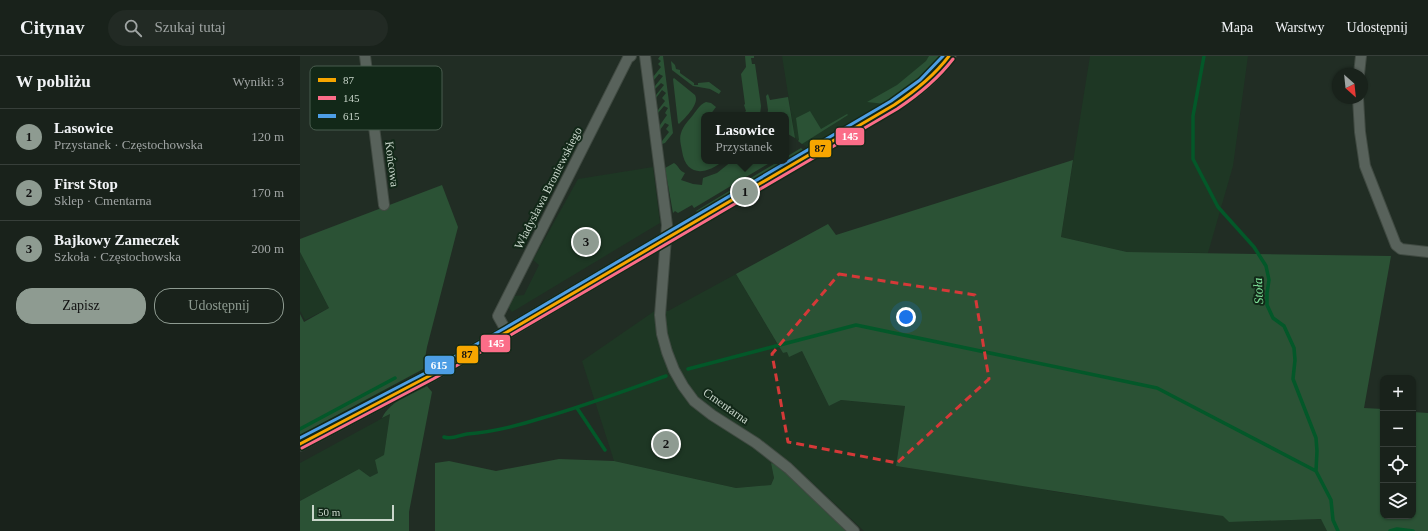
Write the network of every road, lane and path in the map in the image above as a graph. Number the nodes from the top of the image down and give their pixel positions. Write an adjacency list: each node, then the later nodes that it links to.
1 (365, 56): 6 (street, Końcowa)
2 (631, 56): 13 (street, Władysława Broniewskiego)
3 (645, 56): 11 (street)
4 (949, 56): 11 (street)
5 (1361, 56): 7 (street)
6 (366, 66)
7 (1360, 68)
8 (1358, 104): 12 (street)
9 (374, 130): 10 (street, Końcowa)
10 (384, 205)
11 (667, 237): 13 (street); 15 (street, Cmentarna)
12 (1428, 252)
13 (507, 332): 14 (street)
14 (300, 444)
15 (854, 531)

